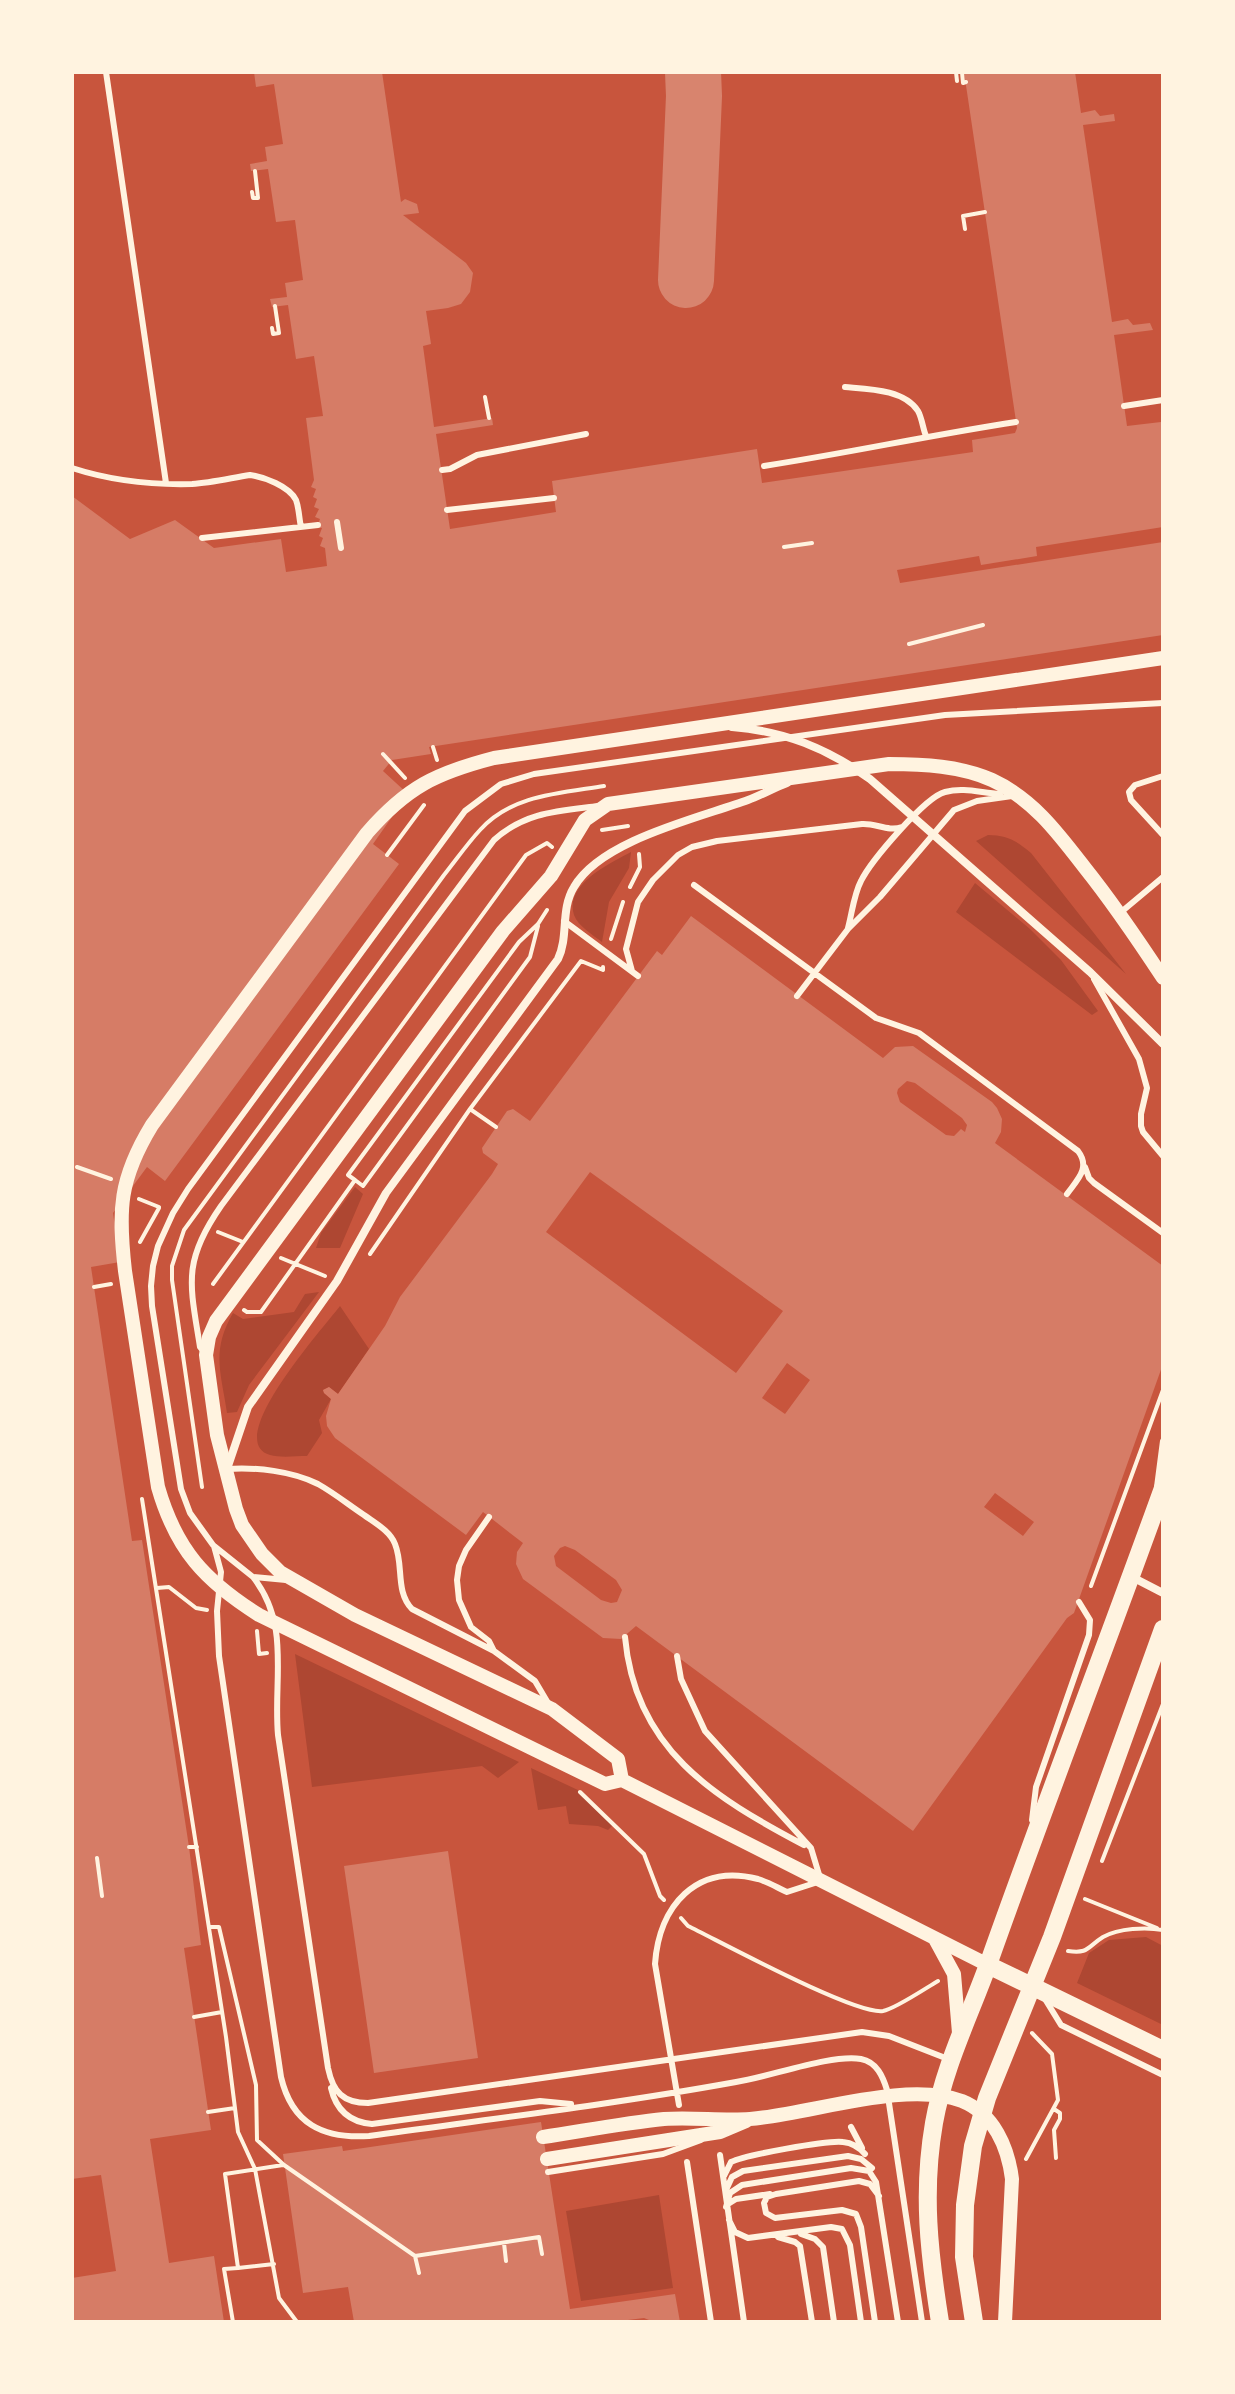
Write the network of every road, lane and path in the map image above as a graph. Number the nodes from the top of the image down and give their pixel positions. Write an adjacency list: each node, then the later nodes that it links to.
1 (106, 72): 22 (lane)
2 (959, 72): 3 (path); 4 (path)
3 (957, 81)
4 (966, 82)
5 (255, 171): 6 (path)
6 (252, 192)
7 (985, 212): 8 (path)
8 (965, 229)
9 (275, 306): 10 (path)
10 (272, 328)
11 (845, 387): 18 (lane)
12 (485, 397): 15 (path)
13 (1163, 400): 14 (lane)
14 (1124, 406)
15 (489, 418)
16 (1016, 422): 18 (lane)
17 (586, 434): 21 (lane)
18 (926, 436): 19 (lane)
19 (764, 466)
20 (72, 468): 22 (lane)
21 (442, 470)
22 (166, 483): 27 (lane)
23 (554, 498): 24 (lane)
24 (447, 510)
25 (337, 522): 31 (lane)
26 (318, 525): 27 (lane)
27 (301, 527): 28 (lane)
28 (202, 538)
29 (812, 543): 30 (path)
30 (784, 547)
31 (341, 548)
32 (983, 625): 33 (path)
33 (909, 644)
34 (1163, 658): 36 (street)
35 (1163, 703): 70 (lane)
36 (711, 726): 40 (street); 56 (street)
37 (383, 754): 40 (path)
38 (1163, 776): 46 (lane)
39 (800, 777): 41 (street); 42 (street); 52 (street)
40 (415, 789): 67 (street)
41 (1020, 796): 44 (lane); 51 (street); 54 (lane)
42 (608, 804): 47 (street); 71 (lane)
43 (634, 825): 45 (path)
44 (902, 827): 52 (lane); 54 (lane)
45 (592, 831)
46 (1163, 835)
47 (563, 855): 73 (path); 74 (street)
48 (1163, 877): 51 (lane)
49 (694, 885): 57 (lane)
50 (550, 904): 53 (path)
51 (1120, 913): 58 (street)
52 (564, 921): 78 (street)
53 (538, 924): 66 (path); 66 (path)
54 (848, 929): 57 (lane)
55 (603, 970): 61 (path)
56 (1090, 972): 60 (street); 63 (lane)
57 (814, 974): 59 (lane); 64 (lane)
58 (1163, 978)
59 (797, 996)
60 (1163, 1044)
61 (470, 1109): 62 (path); 76 (path)
62 (496, 1127)
63 (1163, 1156)
64 (1085, 1163): 68 (lane); 72 (lane)
65 (77, 1167): 67 (path)
66 (355, 1180): 77 (path)
67 (125, 1184): 105 (street)
68 (1067, 1194)
69 (137, 1199): 75 (path)
70 (173, 1213): 71 (path); 89 (lane)
71 (206, 1227): 73 (path); 82 (lane)
72 (1163, 1233)
73 (243, 1242): 74 (path); 80 (path)
74 (266, 1252): 77 (path); 82 (street)
75 (137, 1254)
76 (365, 1262)
77 (295, 1263): 78 (path)
78 (337, 1281): 85 (street)
79 (121, 1283): 81 (path)
80 (213, 1284)
81 (94, 1287)
82 (206, 1355): 85 (street)
83 (1163, 1390): 93 (path)
84 (1163, 1441): 87 (lane)
85 (227, 1469): 92 (street); 101 (lane)
86 (1163, 1488): 87 (main road)
87 (1154, 1514): 91 (main road)
88 (489, 1517): 101 (lane)
89 (213, 1545): 90 (lane); 131 (lane)
90 (253, 1577): 92 (lane); 127 (lane)
91 (1131, 1577): 95 (street); 109 (main road)
92 (294, 1581): 104 (street)
93 (1091, 1586)
94 (157, 1588): 97 (path)
95 (1163, 1593)
96 (1079, 1602): 109 (lane)
97 (161, 1613): 98 (path); 107 (path)
98 (153, 1614)
99 (1163, 1629): 120 (main road)
100 (625, 1637): 108 (lane)
101 (494, 1651): 104 (lane)
102 (677, 1656): 108 (lane)
103 (1163, 1704): 111 (path)
104 (552, 1709): 105 (street)
105 (622, 1780): 112 (street)
106 (189, 1847): 107 (path)
107 (197, 1847): 121 (path)
108 (811, 1848): 112 (lane)
109 (1028, 1855): 119 (main road)
110 (97, 1858): 114 (path)
111 (1101, 1862)
112 (821, 1881): 115 (street); 125 (lane)
113 (1090, 1887): 117 (path)
114 (102, 1896)
115 (935, 1938): 119 (street); 123 (street)
116 (1072, 1938): 117 (path)
117 (1068, 1951): 118 (path)
118 (1063, 1964)
119 (988, 1965): 120 (main road); 123 (main road)
120 (1035, 1988): 124 (main road); 128 (lane); 172 (main road)
121 (222, 2012): 122 (path); 132 (path)
122 (194, 2017)
123 (959, 2038): 126 (main road)
124 (1163, 2050)
125 (671, 2060): 126 (lane); 127 (lane); 129 (lane)
126 (951, 2060): 171 (main road)
127 (328, 2068): 131 (lane)
128 (1163, 2075)
129 (677, 2092): 130 (lane); 131 (lane); 170 (lane)
130 (679, 2105)
131 (583, 2106)
132 (235, 2108): 134 (path); 145 (path)
133 (1054, 2109): 140 (path)
134 (208, 2112)
135 (751, 2119): 137 (street); 143 (street); 173 (street)
136 (851, 2127): 138 (lane)
137 (543, 2137)
138 (865, 2154): 144 (lane); 147 (lane)
139 (720, 2155): 147 (lane)
140 (1056, 2158)
141 (687, 2162): 163 (lane)
142 (284, 2165): 145 (path)
143 (548, 2166)
144 (872, 2168): 146 (lane); 149 (lane)
145 (255, 2169): 158 (path); 159 (path)
146 (875, 2177): 150 (lane); 151 (lane)
147 (723, 2182): 149 (lane)
148 (781, 2193): 150 (lane); 151 (lane); 168 (lane)
149 (725, 2196): 151 (lane)
150 (879, 2196): 169 (lane)
151 (726, 2207): 152 (lane)
152 (729, 2220): 154 (lane); 164 (lane)
153 (794, 2233): 154 (lane); 166 (lane); 167 (lane)
154 (771, 2236): 165 (lane)
155 (503, 2243): 157 (path)
156 (415, 2256): 160 (path)
157 (506, 2261)
158 (274, 2264): 159 (path); 162 (path)
159 (238, 2268): 161 (path)
160 (419, 2273)
161 (233, 2322)
162 (297, 2322)
163 (711, 2322)
164 (744, 2322)
165 (812, 2322)
166 (834, 2322)
167 (861, 2322)
168 (875, 2322)
169 (898, 2322)
170 (922, 2322)
171 (940, 2322)
172 (974, 2322)
173 (1005, 2322)

